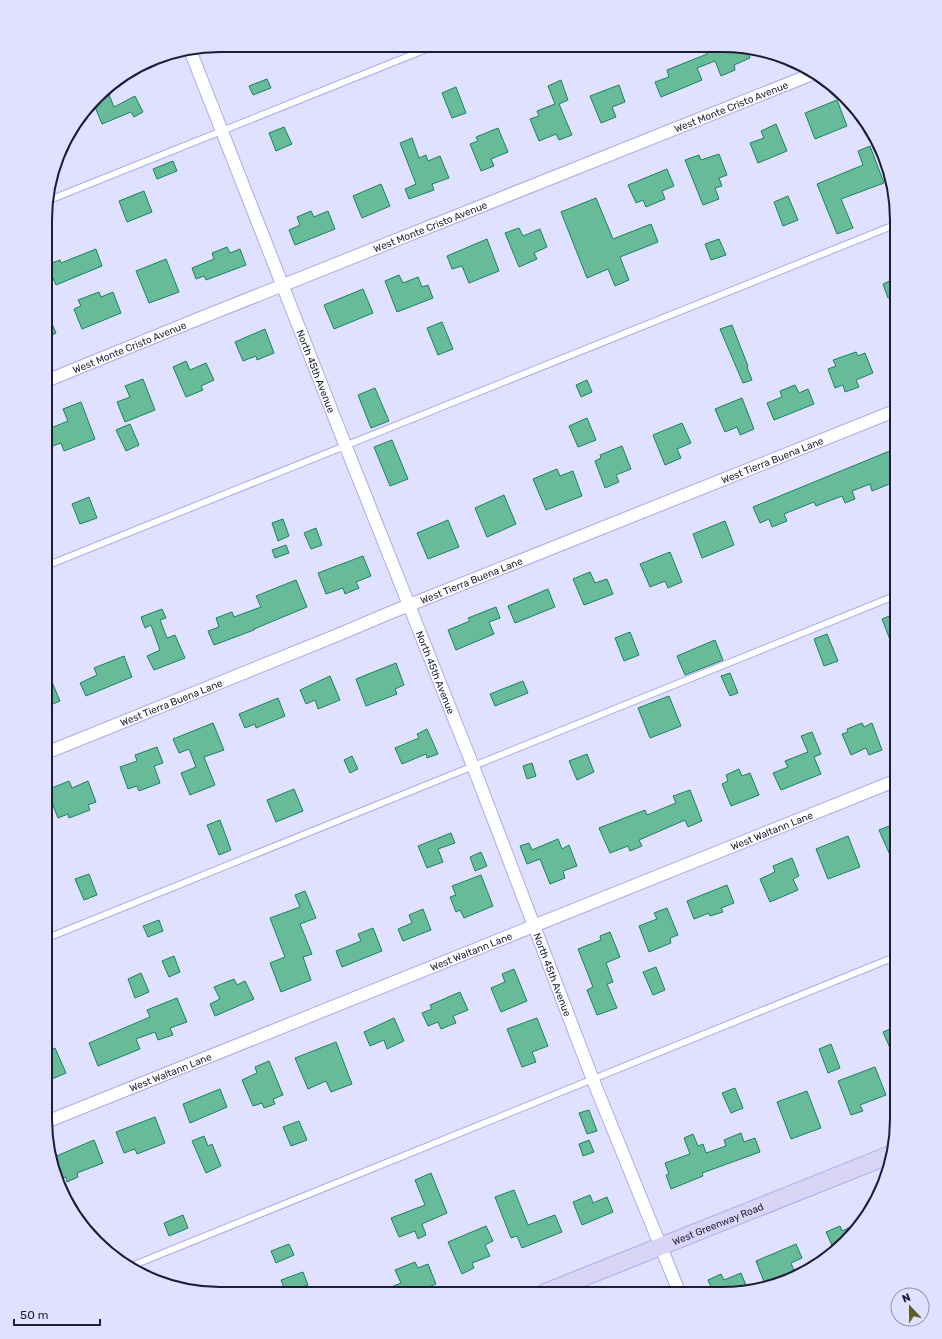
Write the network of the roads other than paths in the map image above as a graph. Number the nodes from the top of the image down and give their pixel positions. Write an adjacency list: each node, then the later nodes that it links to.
1 (419, 52): 4 (lane)
2 (192, 54): 4 (street, North 45th Avenue)
3 (809, 76): 7 (street, West Monte Cristo Avenue)
4 (222, 130): 5 (lane); 7 (street, North 45th Avenue)
5 (53, 198)
6 (890, 227): 10 (lane)
7 (283, 286): 8 (street, West Monte Cristo Avenue); 10 (street, North 45th Avenue)
8 (52, 379)
9 (890, 413): 13 (street, West Tierra Buena Lane)
10 (346, 447): 11 (lane); 13 (street, North 45th Avenue)
11 (52, 564)
12 (890, 598): 15 (lane)
13 (409, 605): 14 (street, West Tierra Buena Lane); 15 (street, North 45th Avenue)
14 (52, 751)
15 (473, 766): 17 (street, North 45th Avenue); 18 (lane)
16 (890, 783): 17 (street, West Waltann Lane)
17 (533, 926): 20 (street, North 45th Avenue); 21 (street, West Waltann Lane)
18 (52, 936)
19 (890, 959): 20 (lane)
20 (593, 1080): 23 (street, North 45th Avenue); 24 (lane)
21 (52, 1120)
22 (886, 1156): 23 (main road, West Greenway Road)
23 (662, 1246): 25 (main road, West Greenway Road); 26 (street, North 45th Avenue)
24 (135, 1265)
25 (561, 1287)
26 (677, 1287)

